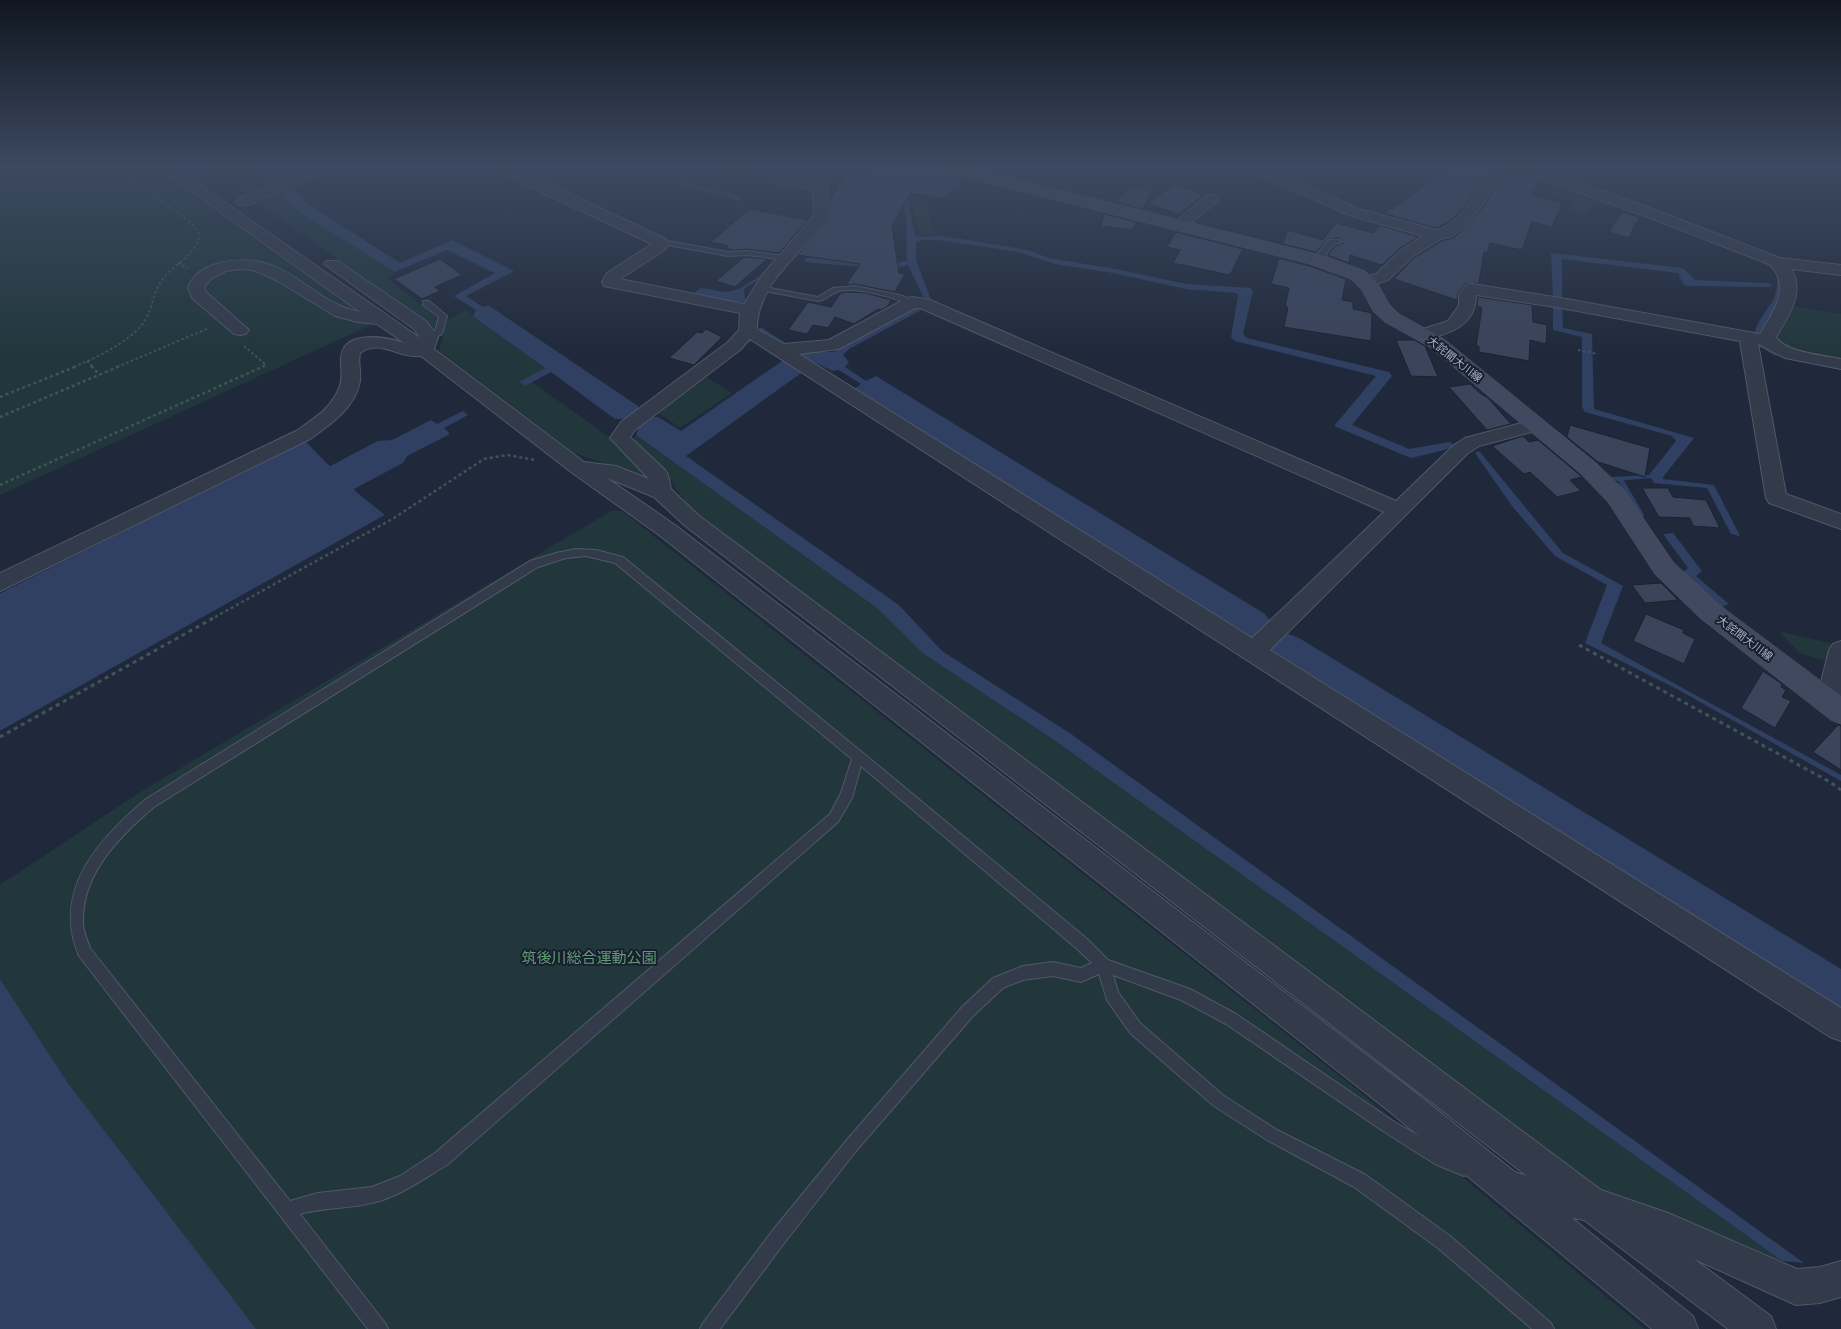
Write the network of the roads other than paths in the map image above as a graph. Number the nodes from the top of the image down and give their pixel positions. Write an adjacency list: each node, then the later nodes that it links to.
1 (252, 229): 21 (street)
2 (282, 229): 26 (street)
3 (632, 229): 11 (street)
4 (811, 229): 12 (street)
5 (1196, 229): 13 (main road)
6 (1415, 229): 9 (street)
7 (1452, 229): 9 (street)
8 (1692, 229): 14 (street)
9 (1436, 235): 16 (street)
10 (1338, 242): 13 (lane)
11 (661, 244): 12 (lane); 20 (street)
12 (786, 258): 17 (street)
13 (1317, 260): 16 (main road)
14 (1777, 262): 15 (street); 25 (street)
15 (1841, 270)
16 (1366, 282): 23 (main road, 大詫間大川線)
17 (762, 288): 18 (lane); 20 (street)
18 (913, 302): 27 (street); 33 (street)
19 (426, 303): 26 (lane)
20 (749, 310): 22 (street)
21 (384, 321): 24 (street); 26 (street)
22 (748, 332): 27 (street); 30 (street)
23 (1423, 335): 25 (street); 29 (main road, 大詫間大川線)
24 (242, 337)
25 (1758, 340): 28 (street); 34 (street)
26 (427, 344): 31 (street); 35 (street)
27 (785, 353): 36 (street)
28 (1841, 364)
29 (1536, 425): 33 (street); 38 (main road, 大詫間大川線)
30 (628, 426): 32 (street)
31 (578, 467): 32 (street); 42 (street)
32 (661, 492): 43 (street)
33 (1398, 510): 36 (street)
34 (1841, 522)
35 (0, 583)
36 (1254, 650): 41 (street)
37 (1841, 650): 38 (street)
38 (1835, 707)
39 (860, 757): 40 (lane); 44 (lane); 44 (lane)
40 (1103, 965): 42 (lane); 47 (lane); 48 (lane)
41 (1841, 1026)
42 (1504, 1186): 43 (street); 49 (street)
43 (1591, 1204): 45 (street); 50 (street)
44 (288, 1210): 46 (lane)
45 (1841, 1279)
46 (379, 1329)
47 (709, 1329)
48 (1545, 1329)
49 (1680, 1329)
50 (1758, 1329)

